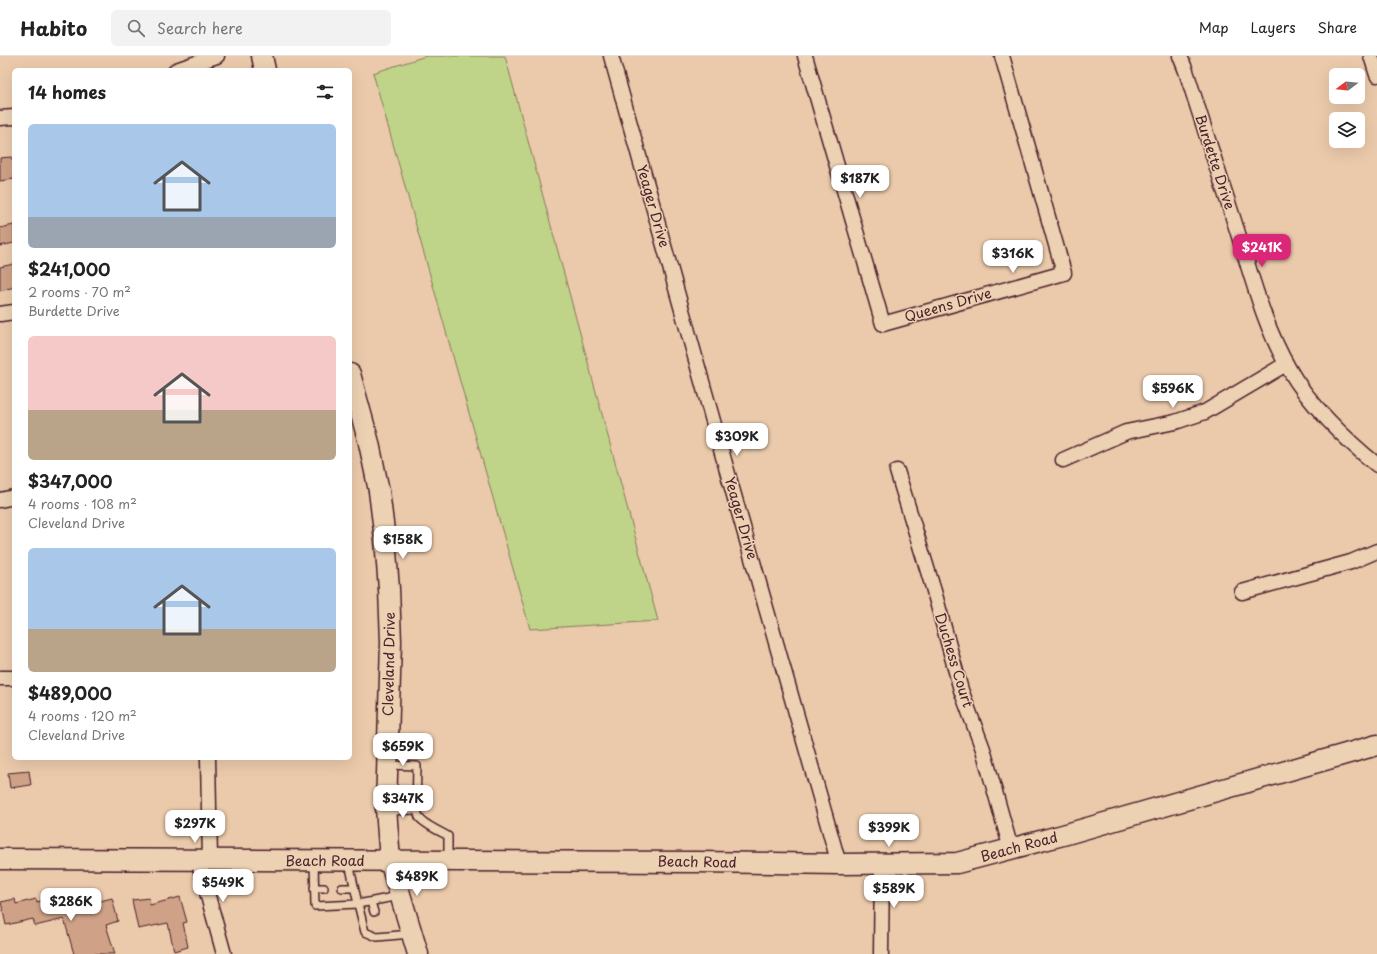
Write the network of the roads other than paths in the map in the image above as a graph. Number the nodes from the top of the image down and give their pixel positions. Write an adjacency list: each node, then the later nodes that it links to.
1 (217, 56): 8 (street)
2 (262, 56): 9 (street)
3 (611, 56): 38 (street, Yeager Drive)
4 (805, 56): 5 (street, Queens Drive)
5 (1002, 56)
6 (1180, 56): 15 (street, Burdette Drive)
7 (1371, 56): 10 (street)
8 (182, 68)
9 (265, 68)
10 (1377, 75)
11 (12, 117): 12 (street)
12 (0, 118)
13 (12, 312): 14 (street)
14 (0, 314)
15 (1286, 364): 17 (street); 18 (street, Burdette Drive)
16 (352, 381): 28 (street, Cleveland Drive)
17 (1064, 460)
18 (1377, 465)
19 (897, 471): 31 (street, Duchess Court)
20 (12, 498): 21 (street)
21 (0, 500)
22 (1377, 551): 23 (street)
23 (1242, 592)
24 (0, 678): 25 (street)
25 (12, 678)
26 (1377, 745): 31 (street, Beach Road)
27 (208, 760): 33 (street)
28 (387, 765): 29 (lane); 30 (street, Cleveland Drive)
29 (417, 810): 30 (lane); 37 (lane)
30 (386, 811): 36 (street, Cleveland Drive)
31 (1011, 849): 39 (street, Beach Road)
32 (0, 858): 33 (street, Beach Road)
33 (204, 860): 34 (street, Beach Road); 51 (street)
34 (314, 861): 35 (street, Beach Road); 40 (lane)
35 (349, 861): 36 (street, Beach Road); 43 (lane)
36 (390, 861): 37 (street, Beach Road); 44 (street, Cleveland Drive)
37 (448, 861): 38 (street, Beach Road)
38 (839, 864): 39 (street, Beach Road)
39 (882, 864): 53 (street)
40 (314, 888): 41 (lane); 46 (lane)
41 (324, 888)
42 (342, 888): 43 (lane)
43 (354, 888): 46 (lane)
44 (400, 896): 45 (lane); 49 (street, Cleveland Drive)
45 (371, 902): 46 (lane); 47 (lane)
46 (358, 904): 50 (lane)
47 (374, 912)
48 (380, 929): 50 (lane)
49 (411, 934): 50 (lane); 52 (street, Cleveland Drive)
50 (382, 937)
51 (224, 954)
52 (418, 954)
53 (880, 954)

